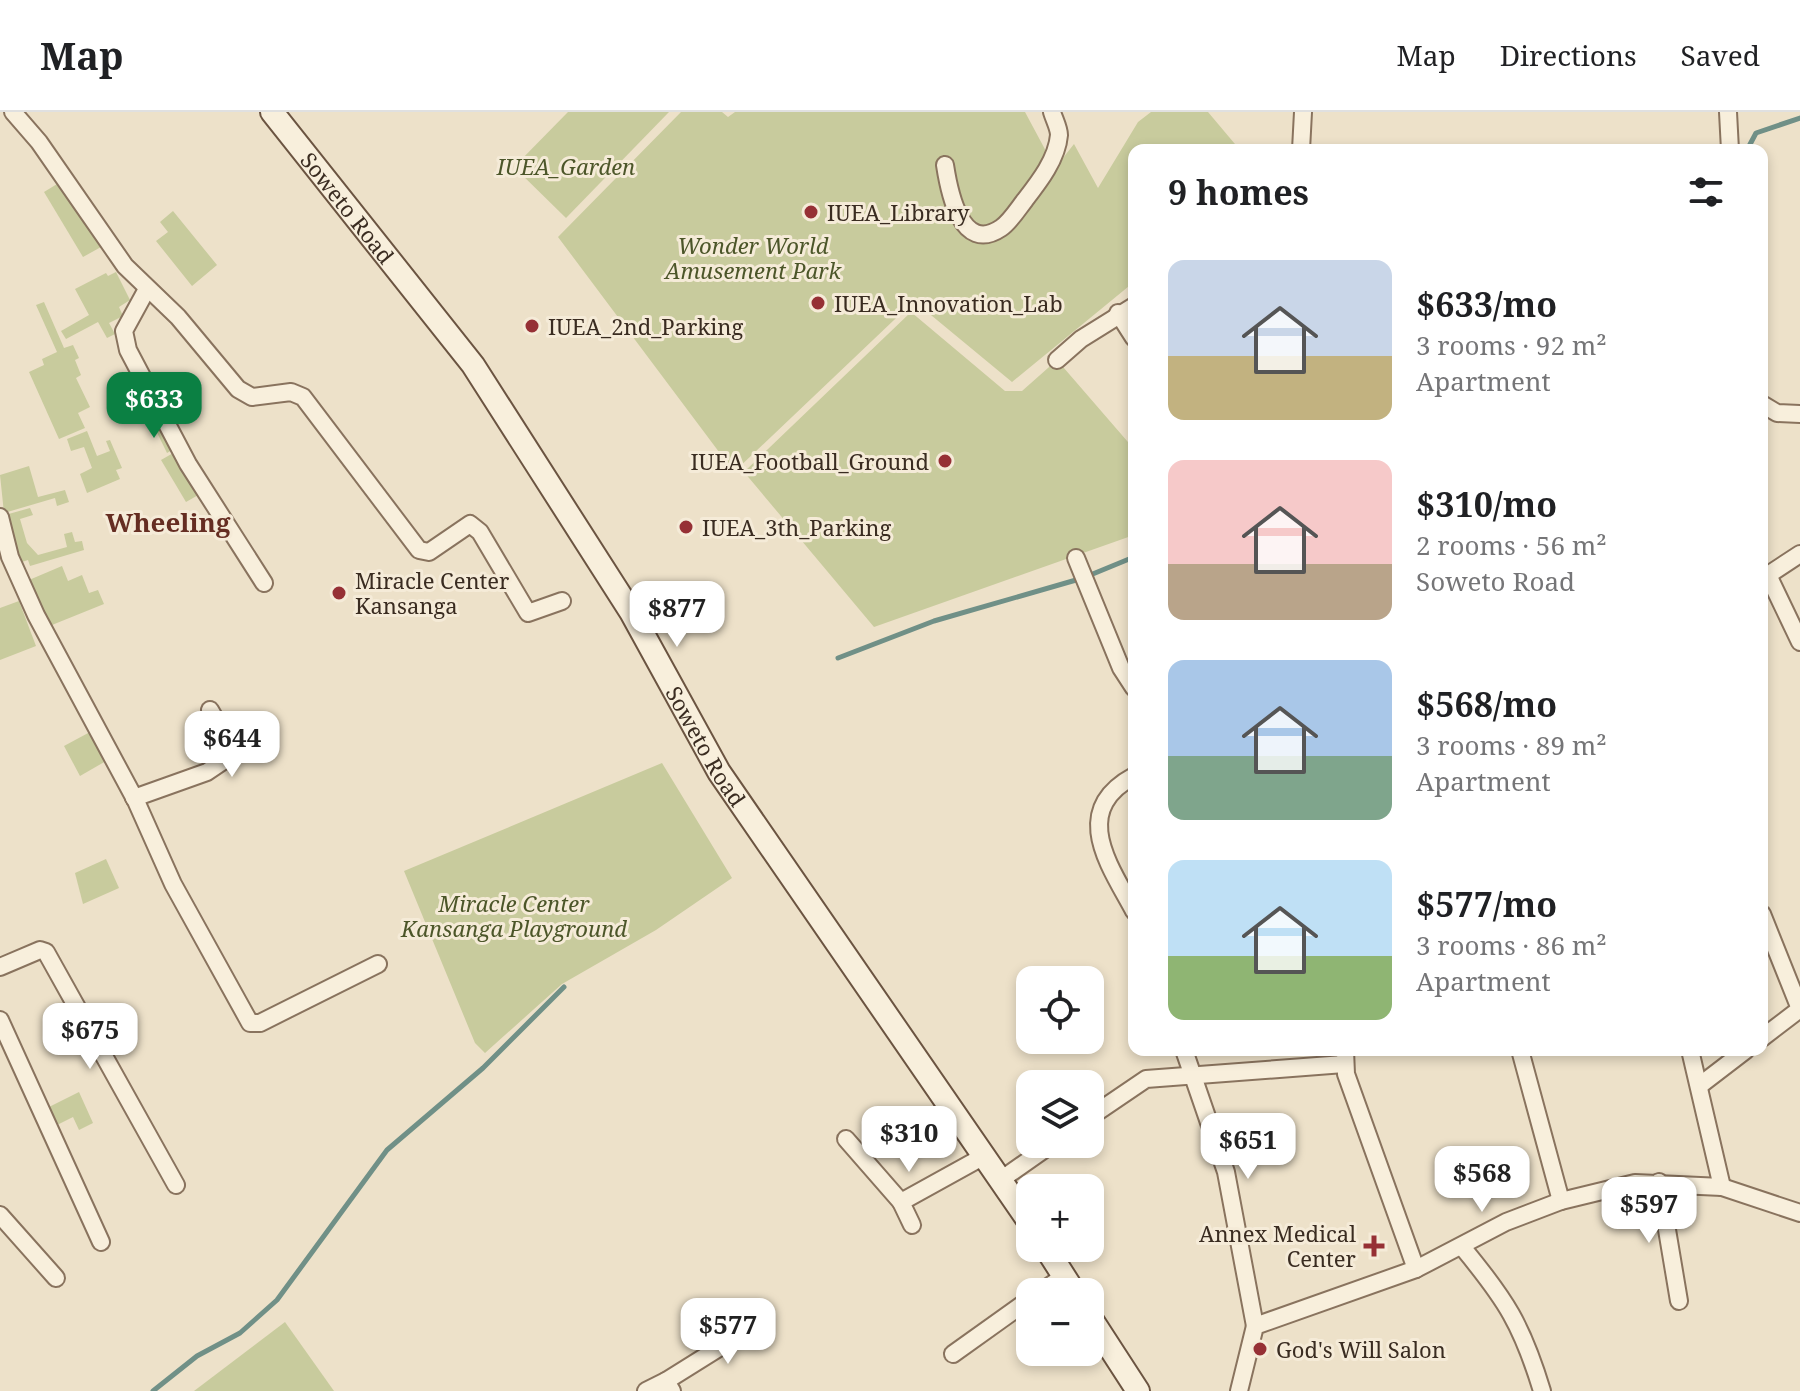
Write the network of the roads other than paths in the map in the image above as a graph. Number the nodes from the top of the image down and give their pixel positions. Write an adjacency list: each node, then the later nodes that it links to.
1 (13, 112): 9 (street)
2 (272, 112): 42 (street, Soweto Road)
3 (1052, 112): 8 (street)
4 (1303, 112): 6 (street)
5 (1728, 112): 7 (street)
6 (1301, 144)
7 (1730, 144)
8 (945, 165)
9 (147, 289): 19 (street); 20 (street)
10 (1128, 309): 11 (street)
11 (1118, 313): 12 (street); 13 (street)
12 (1128, 329)
13 (1057, 360)
14 (1768, 409): 15 (street)
15 (1800, 414)
16 (0, 517): 25 (street)
17 (1800, 554): 21 (street)
18 (1076, 558): 22 (street)
19 (264, 583)
20 (562, 601)
21 (1800, 642)
22 (1128, 679)
23 (210, 710): 25 (street)
24 (1128, 781): 26 (street)
25 (134, 798): 28 (street)
26 (1128, 900)
27 (1768, 929): 30 (street)
28 (378, 964)
29 (0, 967): 46 (street)
30 (1800, 1009): 32 (street)
31 (0, 1020): 54 (street)
32 (1768, 1033)
33 (1186, 1056): 38 (street)
34 (1522, 1056): 49 (street)
35 (1692, 1056): 39 (street)
36 (1738, 1056): 39 (street)
37 (1344, 1057): 38 (street); 56 (street)
38 (1194, 1077): 40 (street); 61 (street)
39 (1699, 1086): 47 (street)
40 (1104, 1108)
41 (846, 1139): 50 (street)
42 (986, 1155): 44 (street, Soweto Road); 50 (street)
43 (1032, 1158): 44 (street)
44 (1002, 1179): 48 (street, Soweto Road)
45 (1659, 1182): 47 (street); 49 (street); 58 (street)
46 (176, 1185)
47 (1722, 1187): 51 (street)
48 (1016, 1201)
49 (1561, 1201): 55 (street)
50 (901, 1202): 53 (street)
51 (1800, 1213)
52 (0, 1215): 57 (street)
53 (912, 1225)
54 (101, 1242)
55 (1463, 1248): 56 (street); 68 (street)
56 (1416, 1269): 61 (street)
57 (56, 1278)
58 (1679, 1301)
59 (1016, 1309): 63 (street)
60 (754, 1326): 64 (street)
61 (1255, 1326): 67 (street)
62 (1104, 1339): 66 (street)
63 (953, 1354)
64 (669, 1386): 65 (street)
65 (646, 1391)
66 (1138, 1391)
67 (1239, 1391)
68 (1542, 1391)

